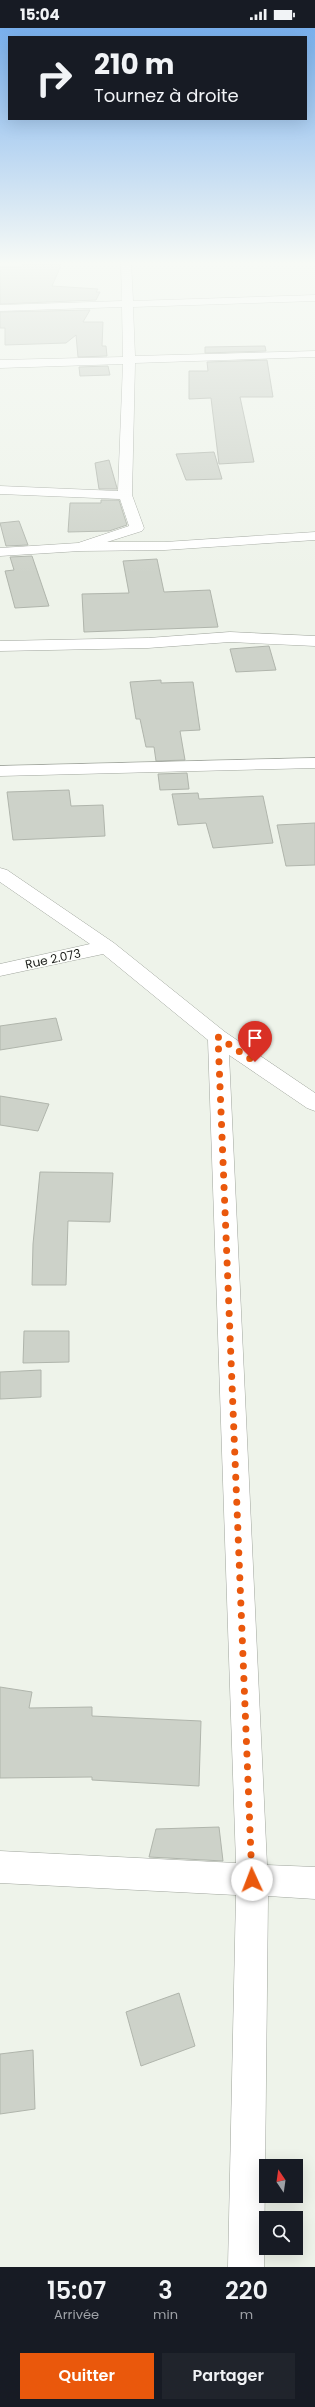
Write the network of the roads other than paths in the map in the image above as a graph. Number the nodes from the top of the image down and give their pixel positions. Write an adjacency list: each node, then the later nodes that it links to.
1 (129, 365): 3 (street)
2 (0, 490): 3 (street)
3 (125, 495): 5 (street)
4 (315, 536): 5 (street)
5 (80, 547): 6 (street)
6 (0, 552)
7 (315, 641): 8 (street)
8 (0, 646)
9 (315, 762): 10 (street)
10 (0, 771)
11 (0, 874): 12 (street)
12 (106, 947): 13 (street, Rue 2.073); 14 (street)
13 (0, 970)
14 (218, 1037): 15 (street); 17 (street)
15 (311, 1097)
16 (0, 1867): 17 (street)
17 (252, 1880): 18 (street); 19 (street)
18 (315, 1883)
19 (246, 2267)

